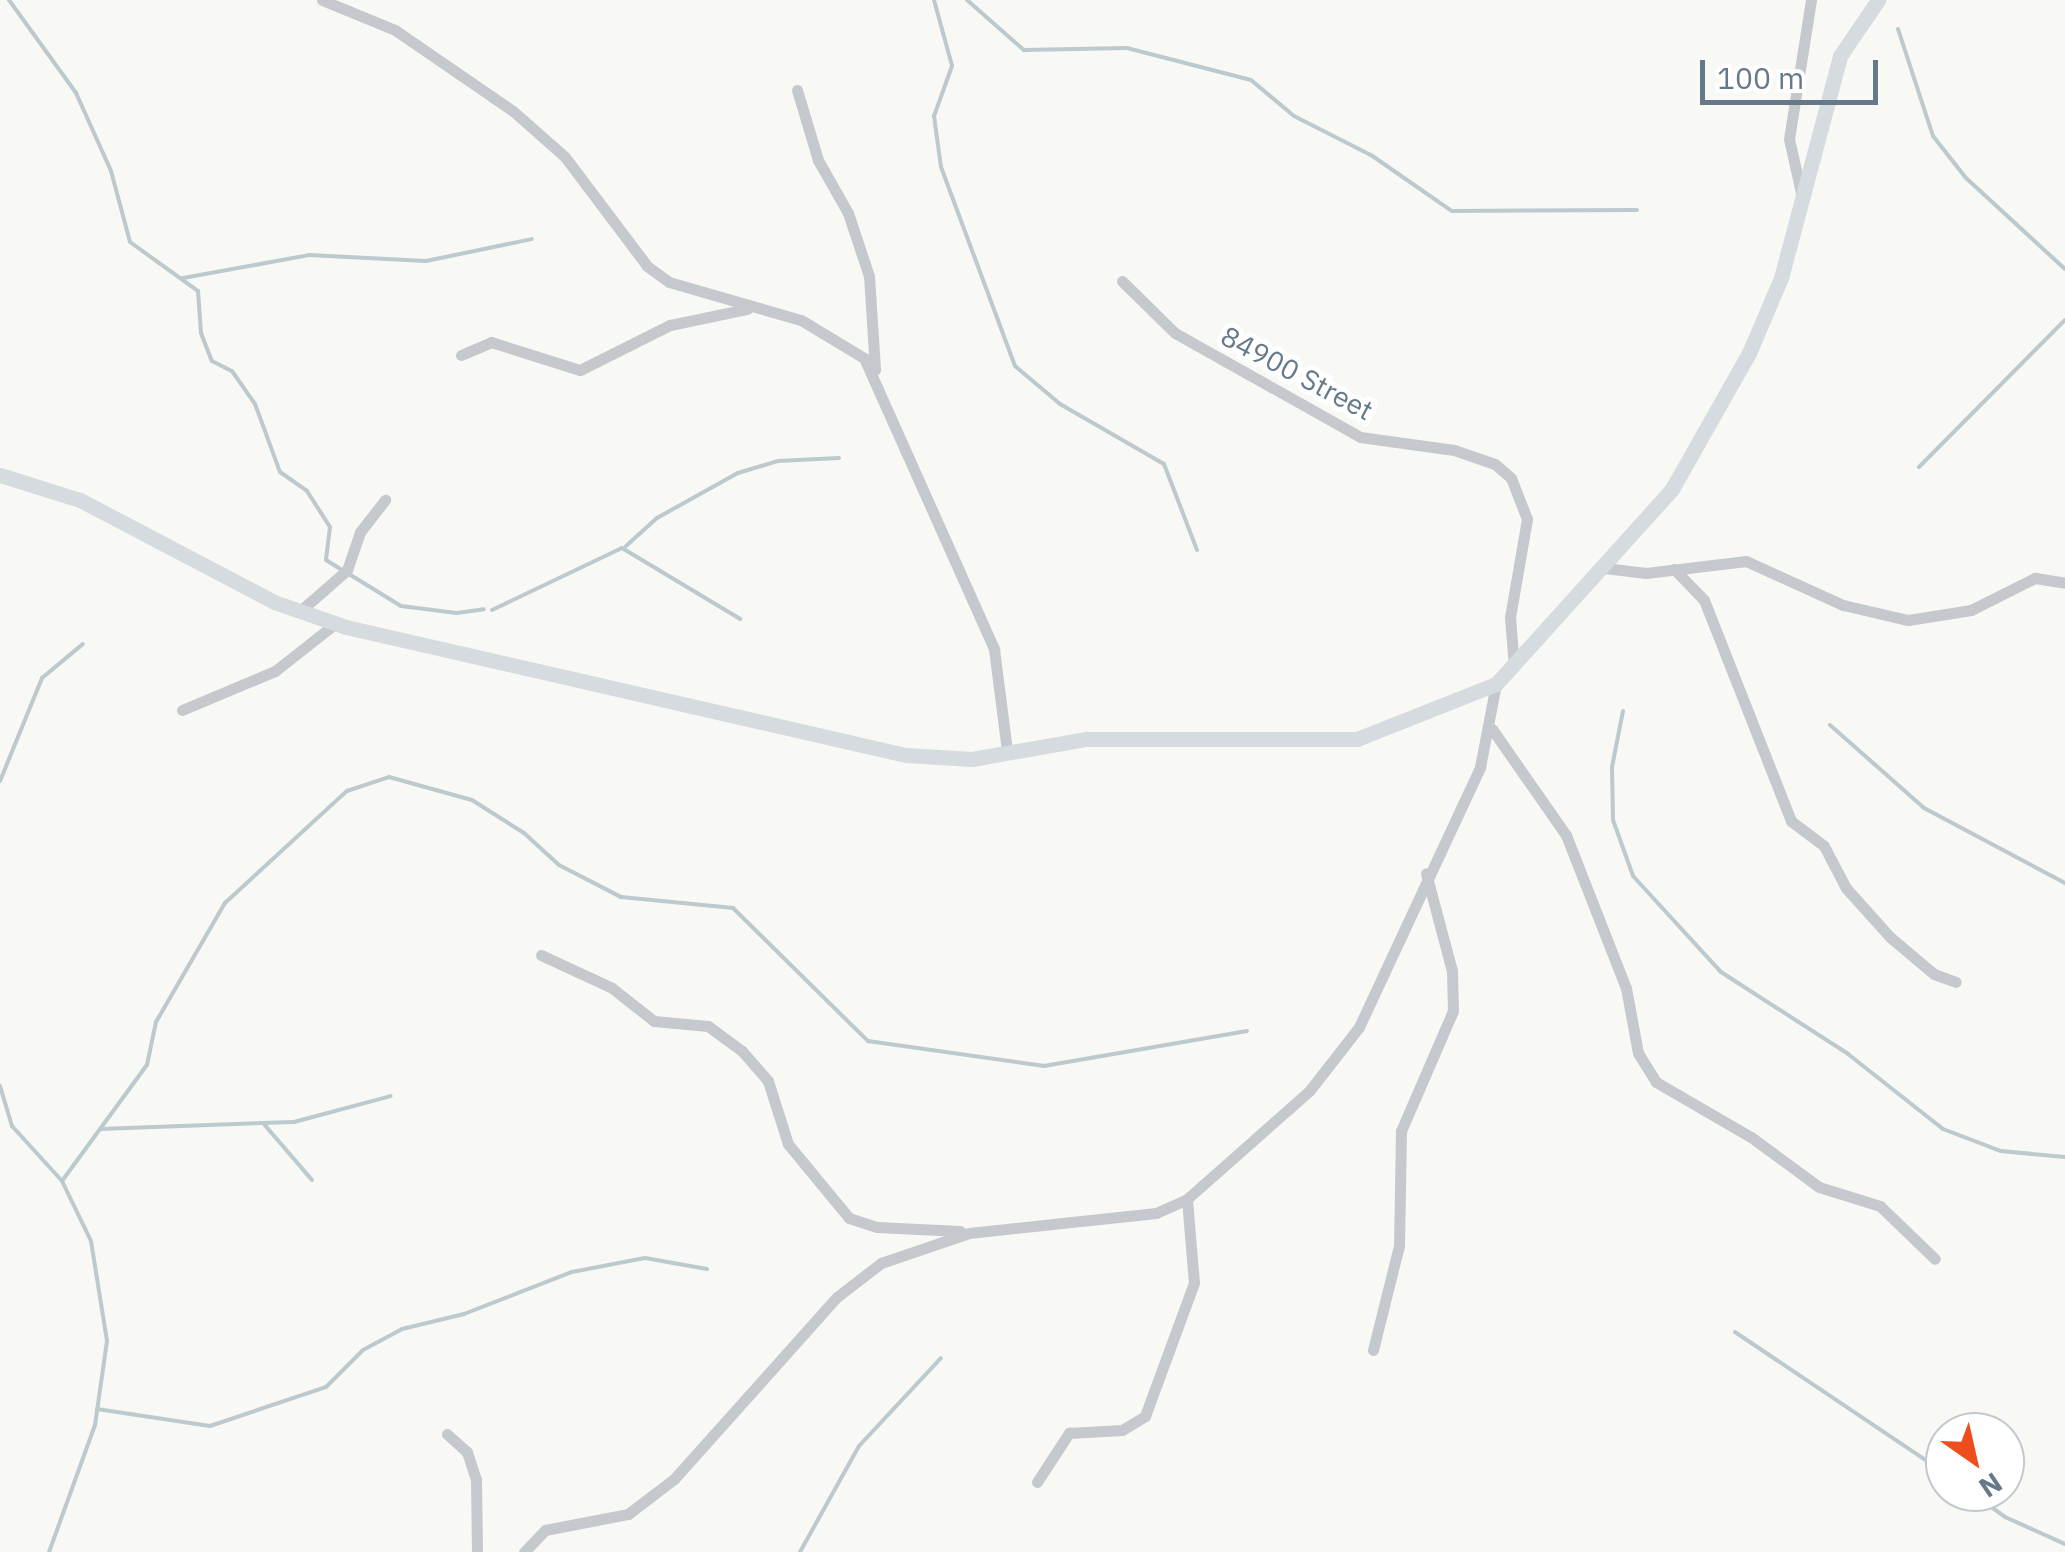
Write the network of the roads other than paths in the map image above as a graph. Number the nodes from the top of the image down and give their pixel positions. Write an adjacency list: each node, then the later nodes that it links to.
1 (322, 0): 7 (street)
2 (1811, 0): 5 (street)
3 (1878, 0): 5 (street)
4 (797, 90): 9 (street)
5 (1803, 199): 12 (street)
6 (1122, 281): 17 (street, 84900 Street)
7 (756, 308): 8 (street); 9 (street)
8 (461, 355)
9 (875, 370): 21 (street)
10 (0, 474): 15 (street)
11 (384, 500): 15 (street)
12 (1605, 568): 13 (street); 17 (street)
13 (1674, 569): 14 (street); 24 (street)
14 (2065, 584)
15 (299, 612): 16 (street)
16 (336, 623): 19 (street); 21 (street)
17 (1514, 666): 18 (street)
18 (1496, 684): 20 (street); 21 (street)
19 (182, 710)
20 (1492, 729): 22 (street); 27 (street)
21 (1007, 751)
22 (1426, 873): 25 (street); 28 (street)
23 (541, 956): 26 (street)
24 (1956, 982)
25 (1187, 1199): 26 (street); 30 (street)
26 (969, 1233): 32 (street)
27 (1935, 1259)
28 (1373, 1350)
29 (448, 1434): 31 (street)
30 (1037, 1482)
31 (477, 1552)
32 (524, 1552)

